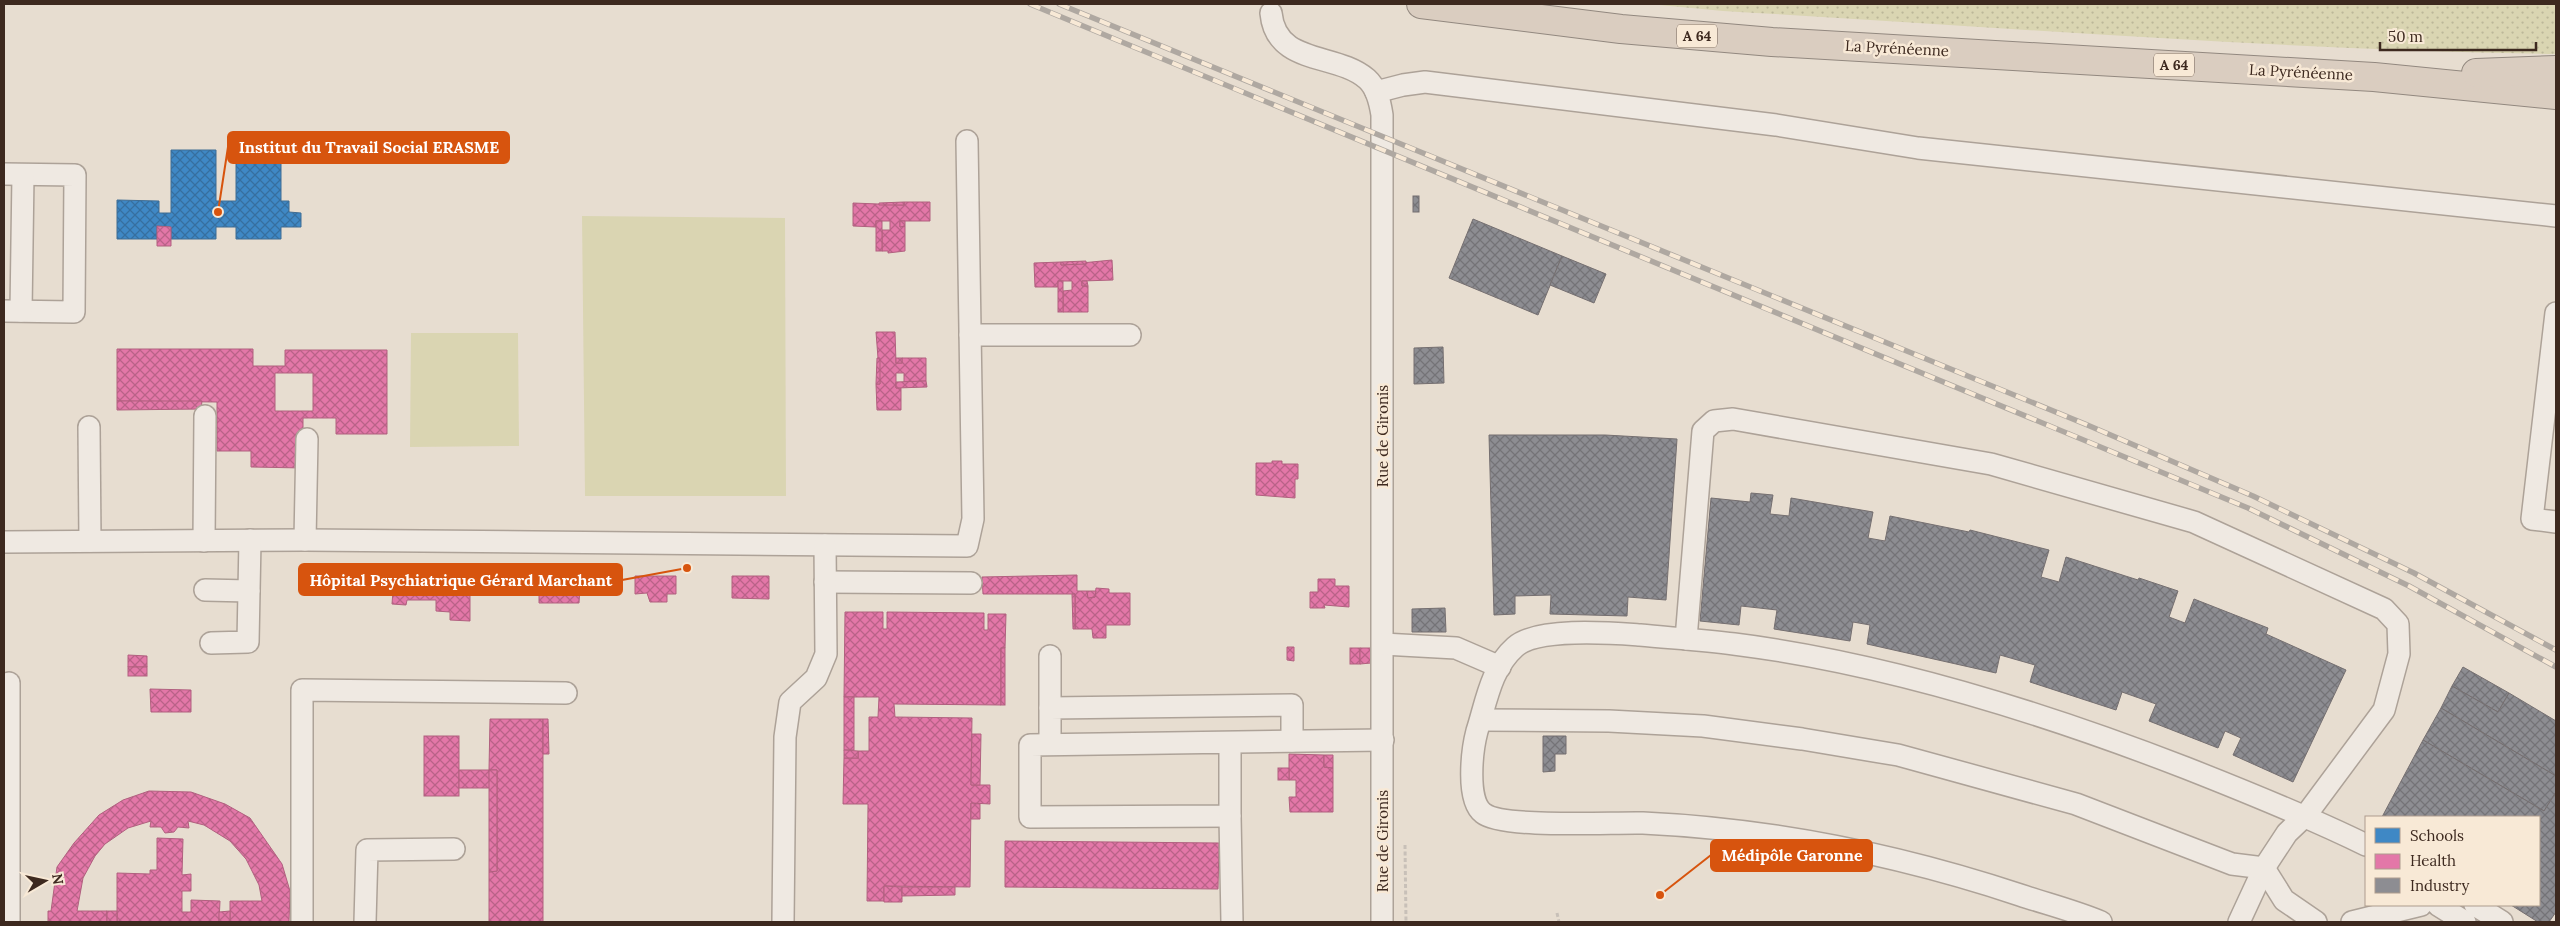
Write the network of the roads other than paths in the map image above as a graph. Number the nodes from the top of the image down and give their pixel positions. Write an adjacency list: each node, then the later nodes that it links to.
1 (1421, 4): 4 (highway, La Pyrénéenne / A 64)
2 (1271, 13): 5 (street, Rue de Gironis)
3 (2556, 70): 4 (highway)
4 (2374, 77): 6 (highway)
5 (1376, 92): 9 (street); 30 (street, Rue de Gironis)
6 (2556, 95)
7 (966, 141): 12 (street)
8 (13, 175): 10 (street); 10 (street)
9 (2556, 216)
10 (12, 311)
11 (2556, 313): 17 (street)
12 (970, 335): 13 (street); 23 (street)
13 (1130, 335)
14 (205, 416): 21 (street)
15 (89, 427): 20 (street)
16 (307, 439): 19 (street)
17 (2556, 522)
18 (250, 540): 19 (street); 21 (street); 27 (street)
19 (305, 540): 23 (street)
20 (90, 541): 21 (street); 22 (street)
21 (204, 541)
22 (4, 542)
23 (825, 545): 24 (street)
24 (825, 582): 25 (street); 52 (street)
25 (971, 583)
26 (205, 590): 27 (street)
27 (249, 591): 29 (street)
28 (1686, 639): 32 (street); 41 (street); 41 (street)
29 (211, 643)
30 (1383, 644): 32 (street); 37 (street, Rue de Gironis)
31 (1050, 656): 35 (street)
32 (1500, 667): 36 (street)
33 (9, 683): 49 (street)
34 (566, 693): 50 (street)
35 (1050, 708): 38 (street); 39 (street)
36 (1481, 720): 45 (street); 55 (street)
37 (1383, 740): 38 (street); 54 (street, Rue de Gironis)
38 (1292, 742): 40 (street)
39 (1050, 744): 40 (street); 42 (street)
40 (1230, 744): 42 (street)
41 (2306, 815): 43 (street); 45 (street)
42 (1230, 816): 53 (street)
43 (2365, 844)
44 (454, 850): 51 (street)
45 (2264, 868): 56 (street); 57 (street)
46 (2416, 906): 58 (street)
47 (2440, 906): 59 (street)
48 (2477, 906): 60 (street)
49 (9, 922)
50 (302, 922)
51 (365, 922)
52 (783, 922)
53 (1232, 922)
54 (1382, 922)
55 (2101, 922)
56 (2239, 922)
57 (2316, 922)
58 (2352, 922)
59 (2465, 922)
60 (2502, 922)

